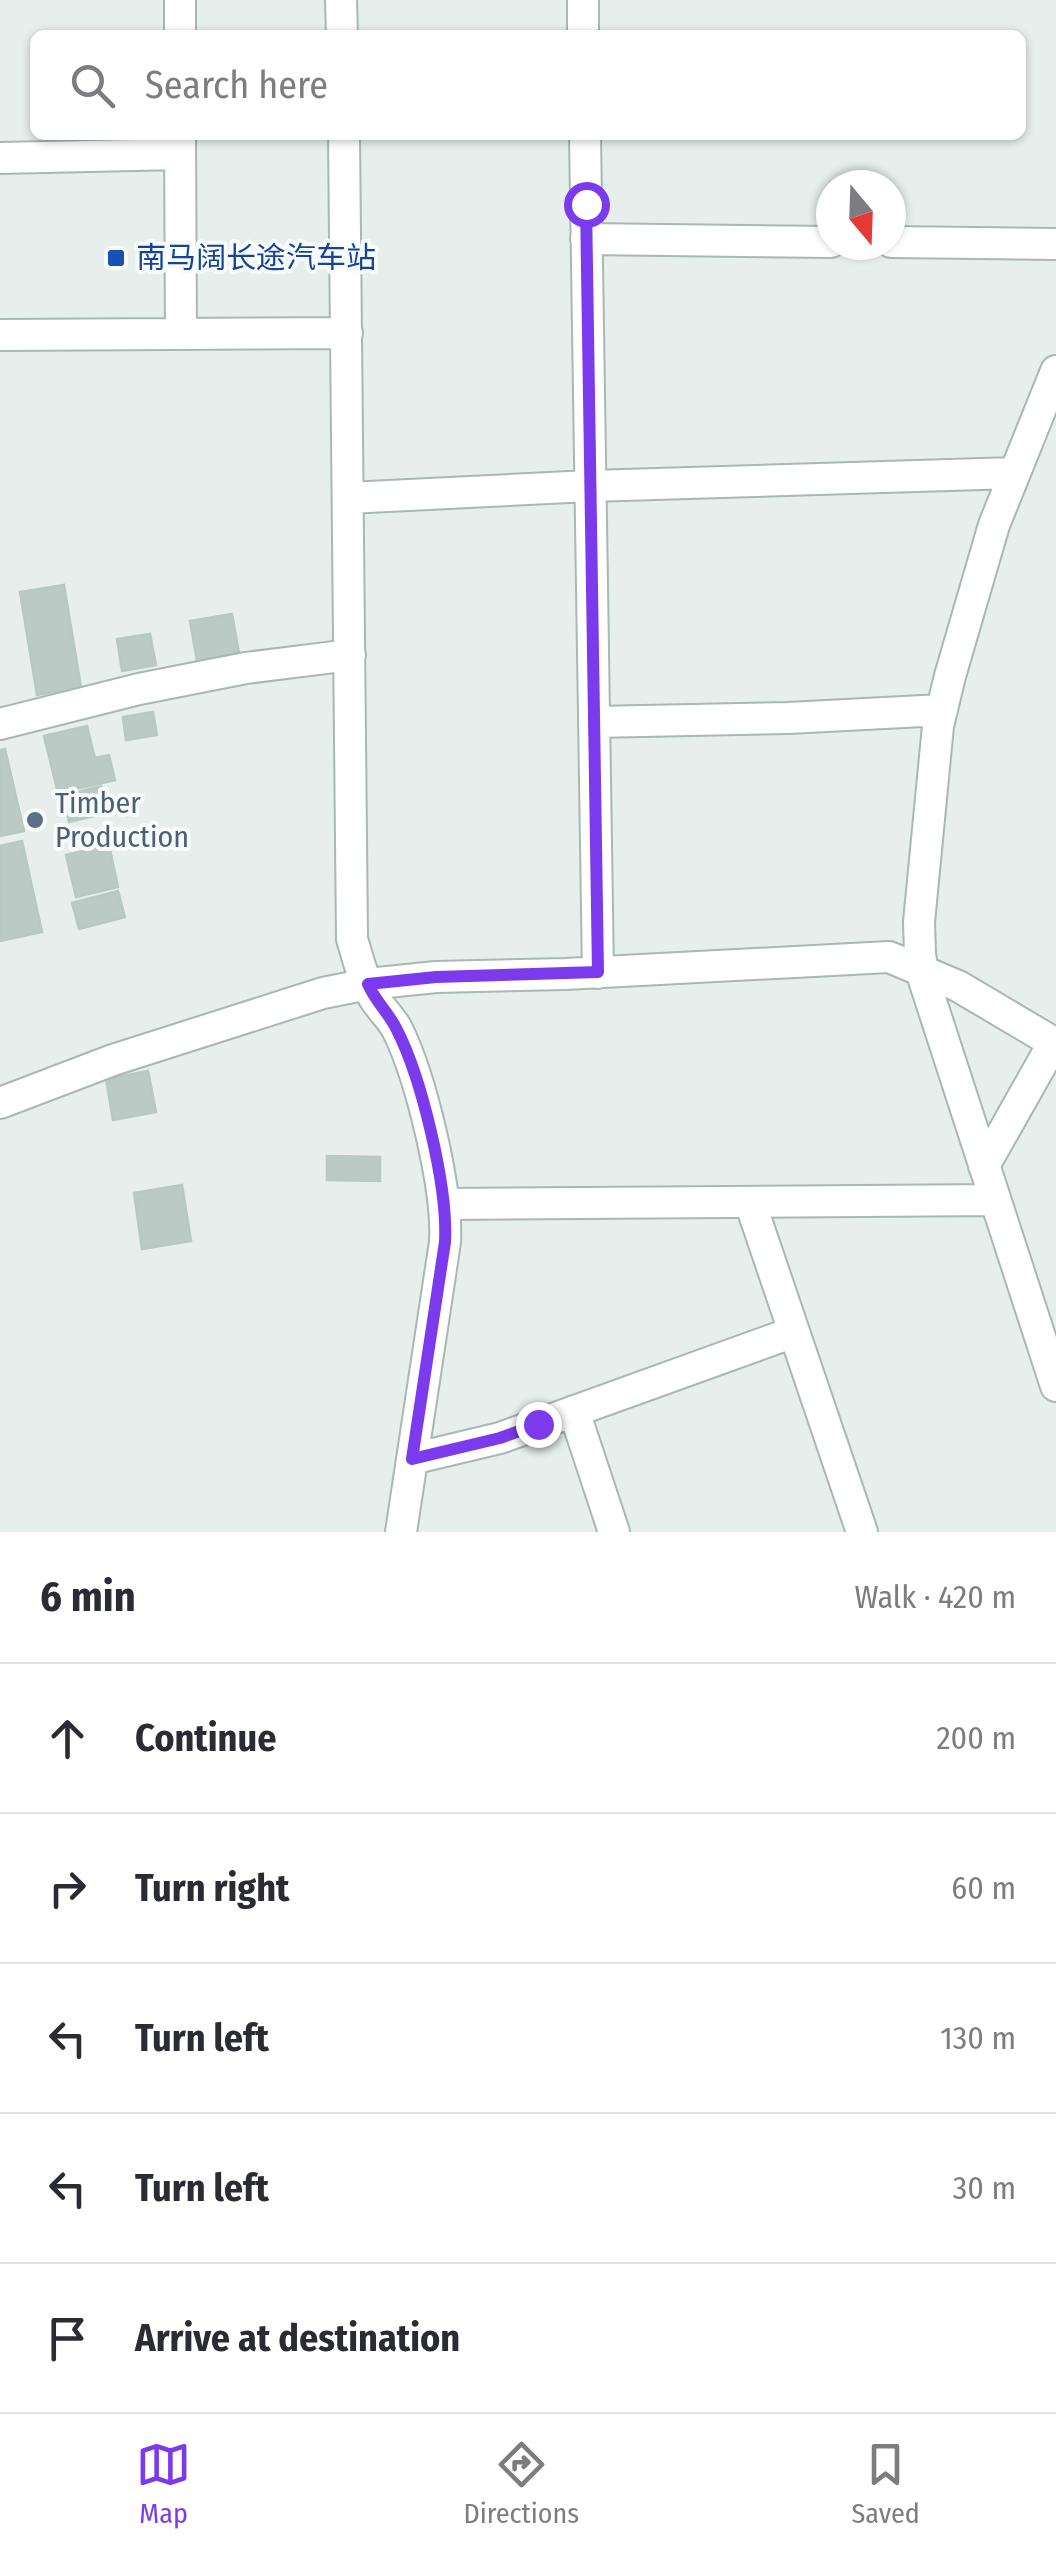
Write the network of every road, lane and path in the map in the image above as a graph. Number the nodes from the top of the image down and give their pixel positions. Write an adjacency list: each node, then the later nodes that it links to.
1 (180, 0): 4 (street)
2 (341, 0): 5 (street)
3 (582, 0): 6 (street)
4 (180, 30)
5 (342, 30)
6 (583, 30)
7 (344, 140): 15 (street)
8 (585, 140): 11 (street)
9 (180, 144): 10 (street); 16 (street)
10 (0, 158)
11 (586, 239): 12 (street); 20 (street)
12 (816, 242)
13 (906, 242): 14 (street)
14 (1056, 244)
15 (347, 333): 16 (street); 21 (street)
16 (181, 334): 17 (street)
17 (0, 335)
18 (1056, 371): 19 (street)
19 (1014, 473): 20 (street); 23 (street)
20 (590, 486): 21 (street); 24 (street)
21 (348, 498): 22 (street)
22 (350, 656): 25 (street); 28 (street)
23 (942, 710): 24 (street); 26 (street)
24 (594, 722): 27 (street)
25 (0, 724)
26 (922, 969): 27 (street); 29 (street); 31 (street)
27 (598, 972): 28 (street)
28 (368, 984): 30 (street); 34 (street)
29 (1055, 1043): 31 (street)
30 (0, 1103)
31 (984, 1166): 32 (street)
32 (994, 1200): 33 (street); 35 (street)
33 (750, 1202): 34 (street); 36 (street)
34 (444, 1204): 39 (street)
35 (1046, 1330): 37 (street)
36 (794, 1332): 38 (street); 42 (street)
37 (1056, 1386)
38 (574, 1411): 39 (street); 41 (street)
39 (412, 1459): 40 (street)
40 (401, 1532)
41 (614, 1532)
42 (862, 1532)

